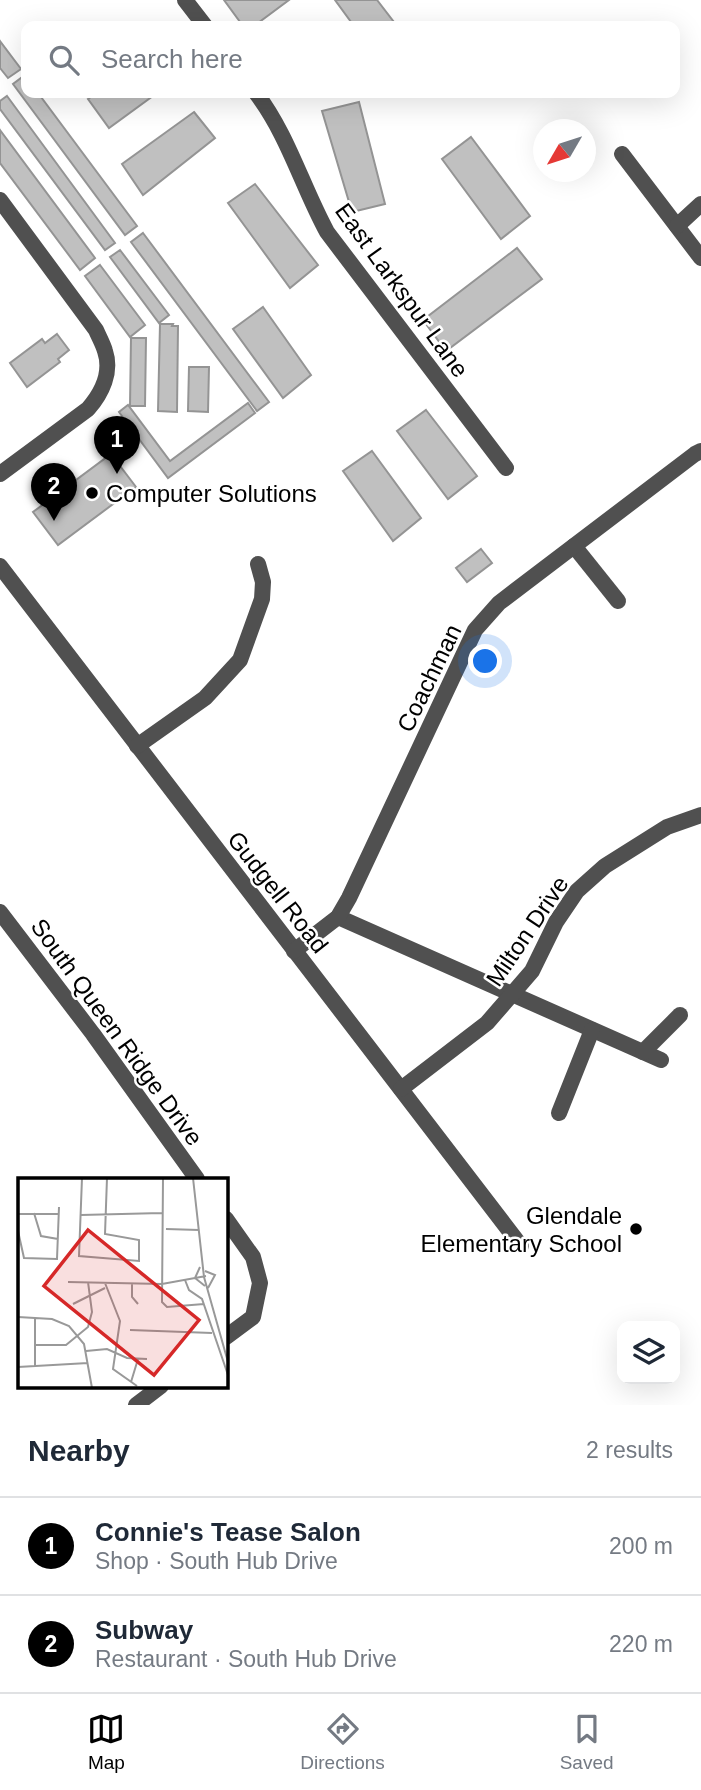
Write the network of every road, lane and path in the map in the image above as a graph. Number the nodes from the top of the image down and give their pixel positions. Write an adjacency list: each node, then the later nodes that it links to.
1 (185, 0): 2 (street)
2 (201, 21)
3 (260, 98): 10 (street, East Larkspur Lane)
4 (622, 154): 7 (street)
5 (0, 200): 11 (street)
6 (701, 204): 7 (street)
7 (677, 226): 8 (street)
8 (701, 258)
9 (701, 451): 12 (street, Coachman)
10 (506, 468)
11 (0, 474)
12 (574, 546): 15 (street); 19 (street, Coachman)
13 (258, 564): 16 (street)
14 (0, 566): 16 (street, Gudgell Road)
15 (618, 601)
16 (137, 746): 20 (street, Gudgell Road)
17 (701, 816): 21 (street, Milton Drive)
18 (0, 912): 28 (street, South Queen Ridge Drive)
19 (338, 918): 20 (street, Coachman); 21 (street)
20 (294, 951): 26 (street, Gudgell Road)
21 (513, 995): 23 (street); 26 (street, Milton Drive)
22 (680, 1015): 24 (street)
23 (592, 1030): 24 (street); 27 (street)
24 (643, 1052): 25 (street)
25 (661, 1060)
26 (401, 1089): 30 (street, Gudgell Road)
27 (559, 1112)
28 (196, 1178)
29 (228, 1222): 31 (street)
30 (521, 1245)
31 (228, 1336)
32 (158, 1388): 33 (street)
33 (136, 1405)

